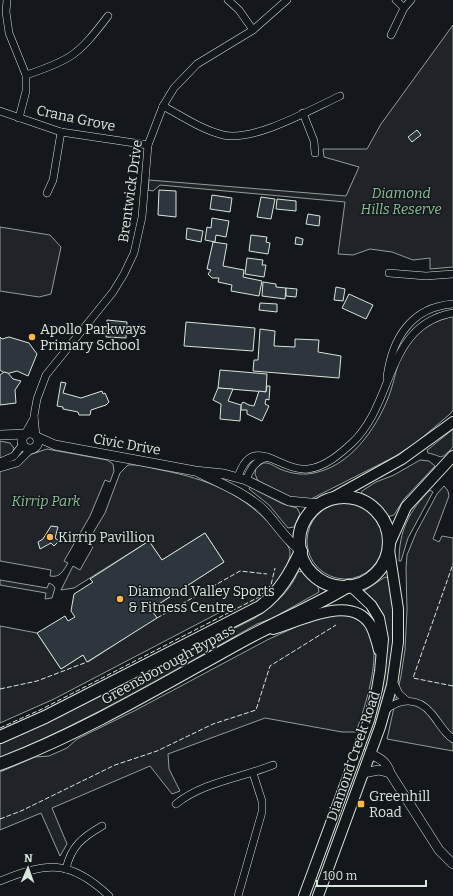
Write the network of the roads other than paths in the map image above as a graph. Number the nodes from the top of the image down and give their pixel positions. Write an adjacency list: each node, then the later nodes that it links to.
1 (7, 0): 7 (street)
2 (228, 0): 9 (street)
3 (287, 0): 9 (street, Brentwick Drive)
4 (396, 0): 6 (street)
5 (411, 0): 6 (street)
6 (404, 8): 10 (street)
7 (3, 12): 11 (street)
8 (108, 16): 11 (street)
9 (253, 30): 13 (street, Brentwick Drive)
10 (391, 35)
11 (26, 75): 16 (street)
12 (340, 96): 15 (street)
13 (163, 106): 15 (street); 18 (street, Brentwick Drive)
14 (0, 111): 16 (street, Crana Grove)
15 (303, 113): 19 (street)
16 (19, 118): 17 (street, Crana Grove)
17 (61, 132): 18 (street, Crana Grove); 20 (street)
18 (148, 145): 26 (street, Brentwick Drive)
19 (315, 153)
20 (47, 193)
21 (388, 273): 22 (street)
22 (453, 274)
23 (453, 304): 25 (street)
24 (453, 313): 25 (street)
25 (387, 385): 38 (street)
26 (34, 416): 28 (street, Brentwick Drive); 30 (street, Brentwick Drive)
27 (453, 422): 40 (main road)
28 (25, 434): 29 (street); 30 (street); 31 (street)
29 (0, 435): 31 (street)
30 (36, 437): 32 (street, Civic Drive); 33 (street)
31 (22, 444): 33 (street); 35 (street)
32 (55, 445): 33 (street, Civic Drive); 37 (street, Civic Drive)
33 (32, 448): 36 (street)
34 (453, 456): 41 (main road)
35 (0, 462)
36 (0, 468)
37 (195, 470): 38 (street, Civic Drive); 39 (street, Civic Drive)
38 (242, 479): 39 (street); 40 (street, Civic Drive)
39 (237, 491): 42 (street, Civic Drive)
40 (323, 503): 41 (highway); 42 (highway)
41 (389, 547): 43 (highway); 46 (main road, Diamond Creek Road)
42 (300, 550): 43 (highway); 49 (highway, Greensborough Bypass)
43 (350, 586): 44 (highway, Greensborough Bypass); 45 (main road, Diamond Creek Road)
44 (255, 633): 45 (main road); 53 (highway, Greensborough Bypass)
45 (382, 660): 52 (main road, Diamond Creek Road)
46 (393, 681): 47 (street); 48 (main road, Diamond Creek Road)
47 (406, 700): 48 (street); 50 (street)
48 (385, 711): 51 (main road, Diamond Creek Road)
49 (0, 738)
50 (453, 739)
51 (370, 754): 52 (main road); 56 (main road, Diamond Creek Road); 57 (street)
52 (356, 755): 65 (main road, Diamond Creek Road)
53 (0, 764)
54 (273, 765): 55 (street)
55 (253, 773): 58 (street); 64 (street)
56 (363, 773): 57 (street); 66 (main road, Diamond Creek Road)
57 (390, 773): 60 (street)
58 (176, 804)
59 (102, 826): 61 (street)
60 (453, 864)
61 (66, 869): 62 (street); 63 (street)
62 (0, 881)
63 (108, 896)
64 (238, 896)
65 (304, 896)
66 (318, 896)

